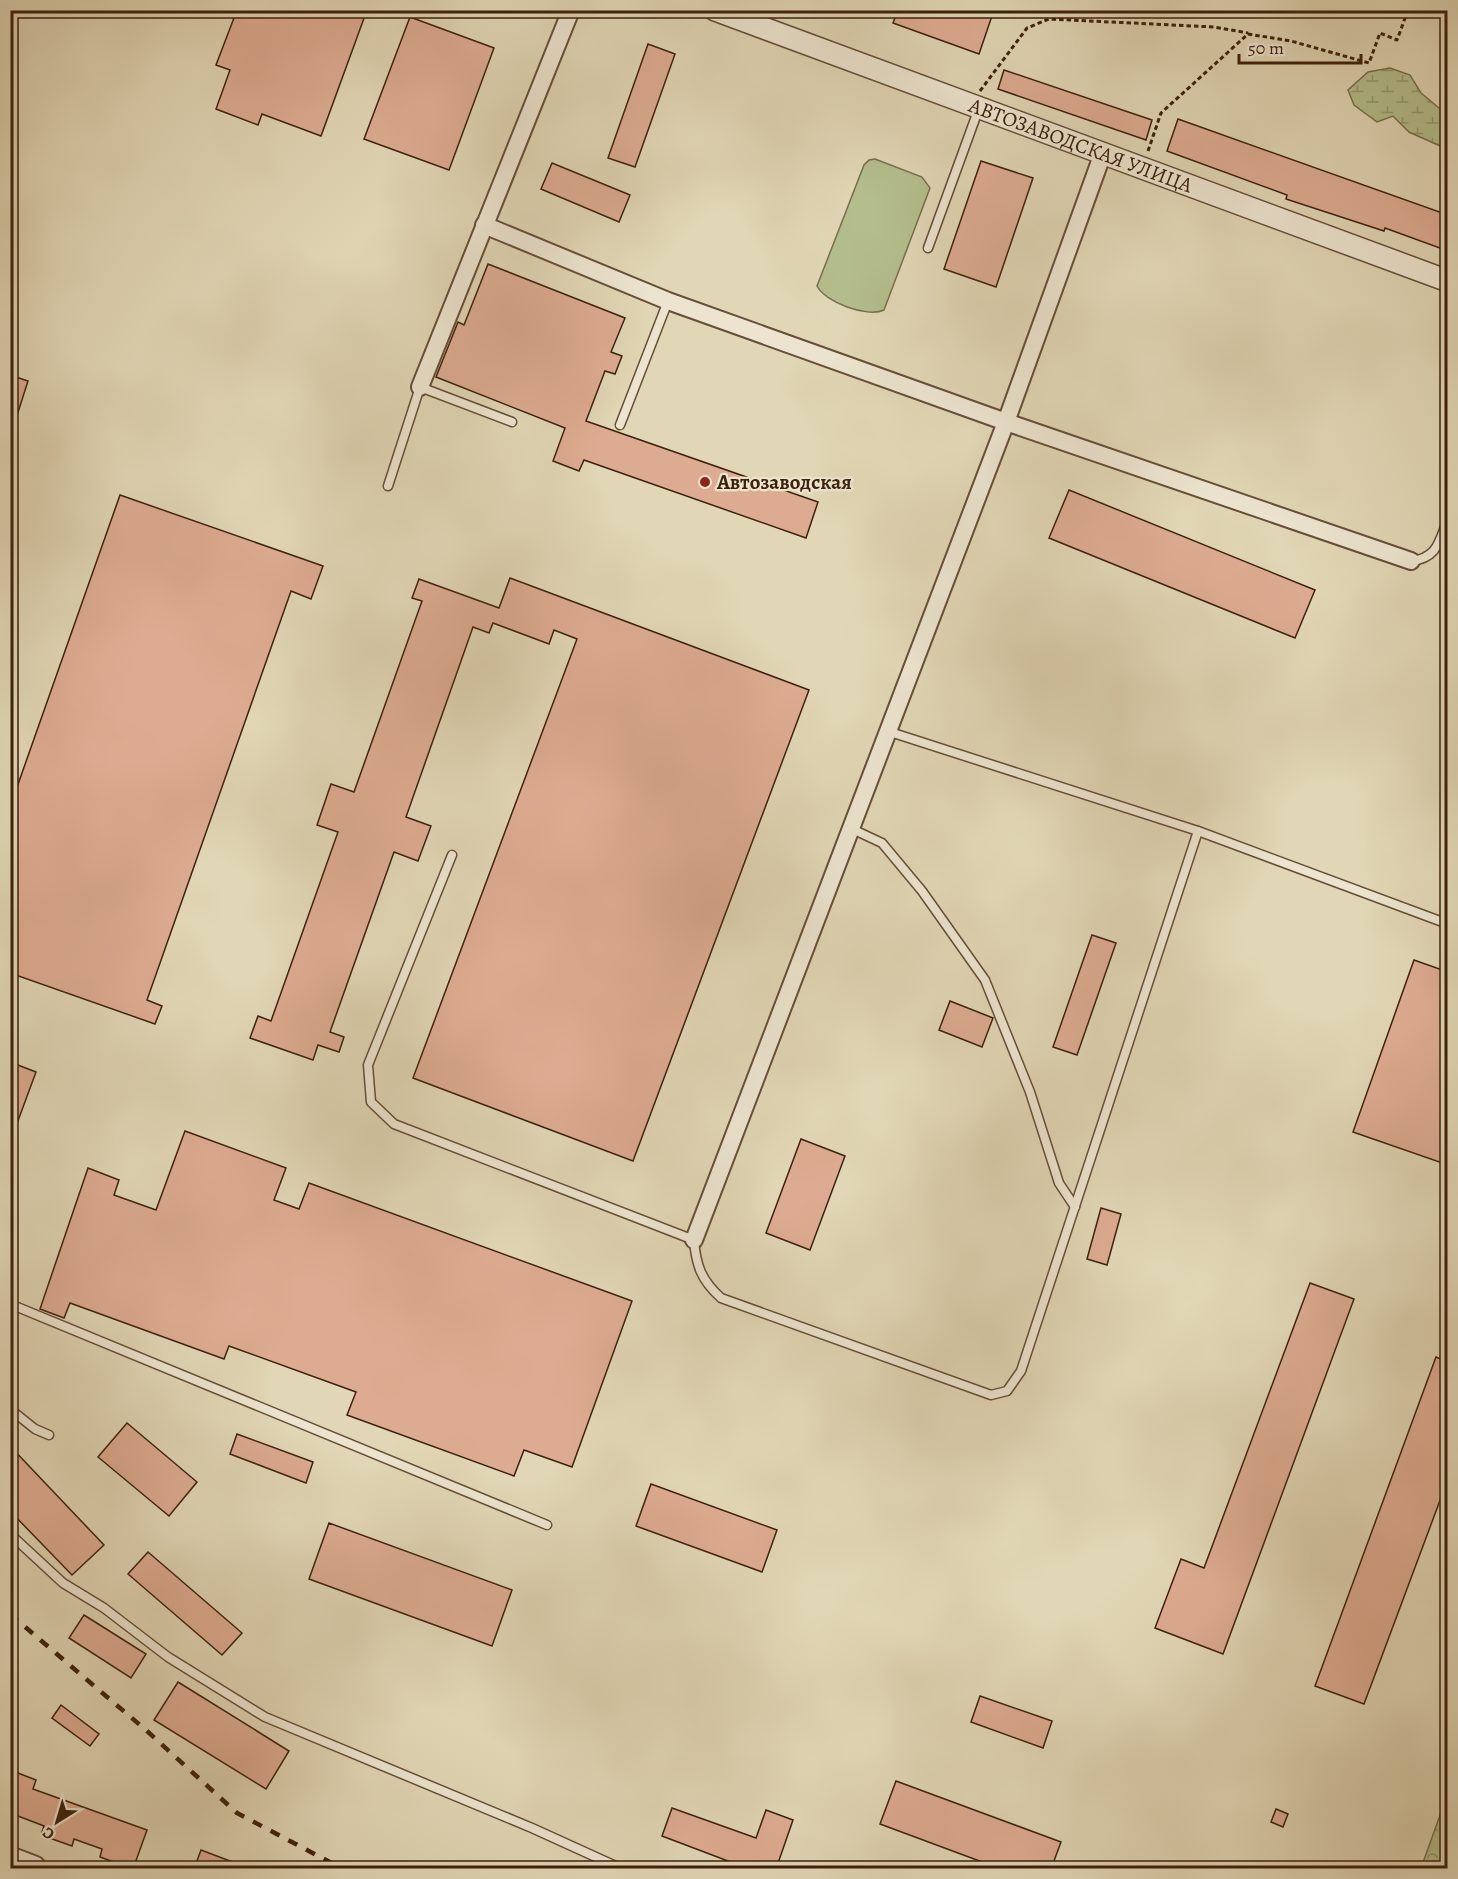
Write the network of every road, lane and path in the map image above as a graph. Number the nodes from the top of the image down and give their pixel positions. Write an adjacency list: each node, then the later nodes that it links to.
1 (571, 10): 8 (street)
2 (715, 10): 5 (street, АВТОЗАВОДСКАЯ УЛИЦА)
3 (1408, 10): 4 (path)
4 (1248, 33): 5 (path); 7 (path)
5 (974, 106): 6 (street, АВТОЗАВОДСКАЯ УЛИЦА); 9 (lane)
6 (1103, 153): 7 (street, АВТОЗАВОДСКАЯ УЛИЦА); 14 (street)
7 (1141, 167): 10 (street, АВТОЗАВОДСКАЯ УЛИЦА)
8 (484, 225): 11 (street); 12 (street)
9 (928, 248)
10 (1448, 281)
11 (668, 301): 14 (street); 15 (lane)
12 (420, 387): 13 (lane); 16 (lane)
13 (512, 422)
14 (1006, 422): 18 (street); 19 (street)
15 (620, 425)
16 (388, 486)
17 (1448, 519): 18 (lane)
18 (1411, 561)
19 (887, 731): 20 (street); 21 (lane)
20 (850, 828): 24 (lane); 25 (street)
21 (1198, 831): 23 (lane); 24 (lane)
22 (452, 855): 25 (lane)
23 (1448, 924)
24 (1075, 1207): 25 (lane)
25 (694, 1240)
26 (10, 1304): 29 (lane)
27 (10, 1409): 28 (lane)
28 (50, 1435)
29 (548, 1525)
30 (10, 1534): 33 (lane)
31 (10, 1855): 32 (street)
32 (38, 1869)
33 (620, 1869)

